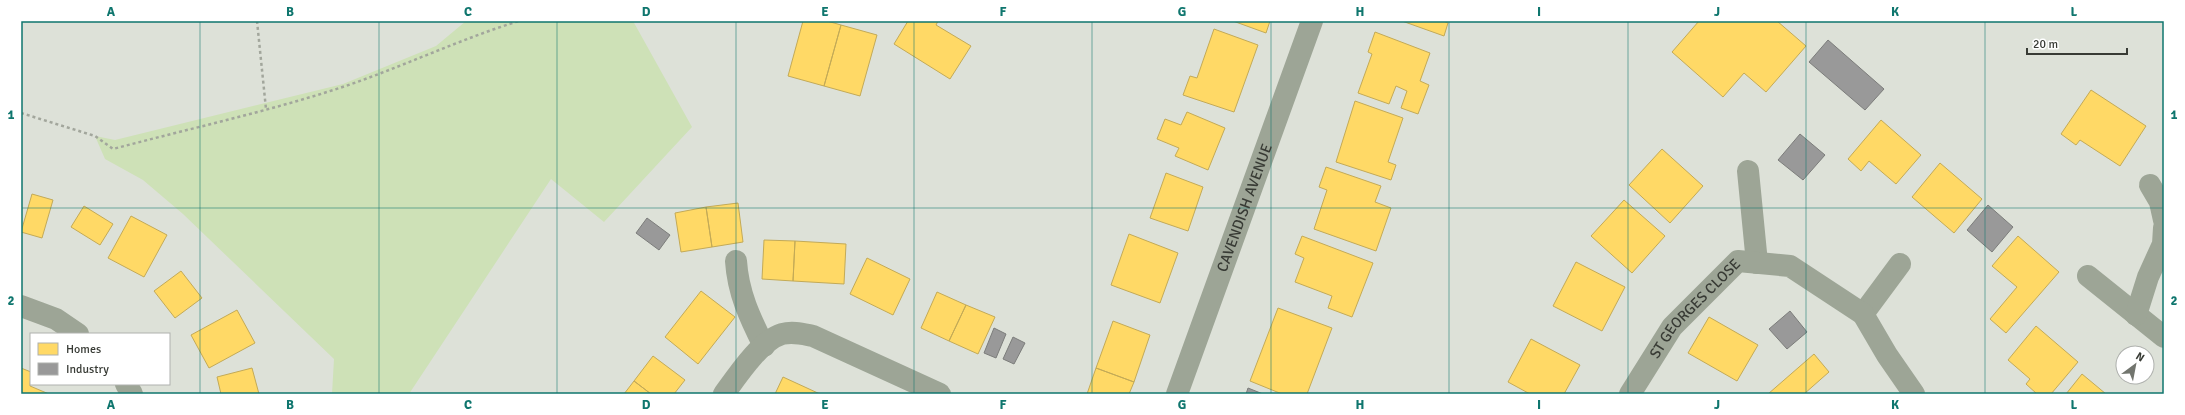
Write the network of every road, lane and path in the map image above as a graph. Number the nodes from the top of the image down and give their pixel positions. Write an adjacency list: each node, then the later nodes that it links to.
1 (257, 21): 4 (path)
2 (519, 21): 4 (path)
3 (1312, 21): 24 (street, CAVENDISH AVENUE)
4 (266, 109): 5 (path)
5 (21, 113)
6 (1748, 171): 11 (street)
7 (2150, 185): 8 (street)
8 (2164, 220)
9 (2164, 228): 16 (street)
10 (736, 261): 19 (street)
11 (1756, 262): 15 (street, ST GEORGES CLOSE); 25 (street, ST GEORGES CLOSE)
12 (1900, 264): 15 (street)
13 (2088, 276): 16 (street)
14 (21, 306): 17 (street)
15 (1863, 314): 26 (street, ST GEORGES CLOSE)
16 (2136, 315): 18 (street)
17 (77, 333)
18 (2164, 337)
19 (764, 346): 22 (street); 23 (street)
20 (127, 385): 21 (street)
21 (132, 394)
22 (724, 394)
23 (940, 394)
24 (1178, 394)
25 (1630, 394)
26 (1914, 394)

